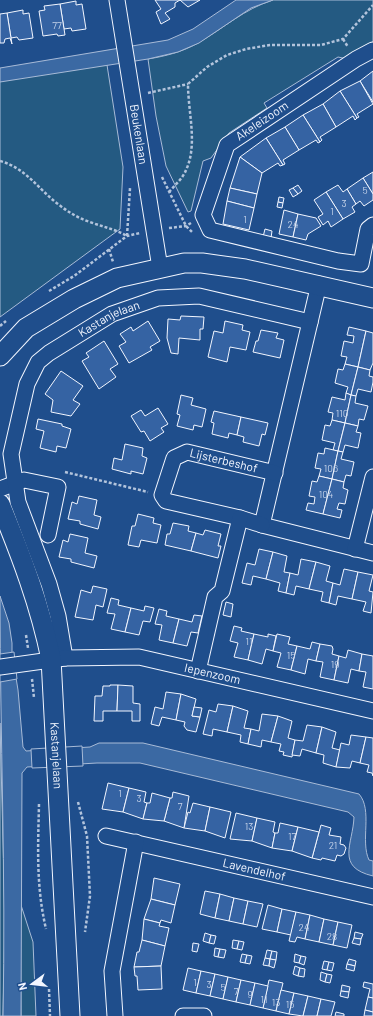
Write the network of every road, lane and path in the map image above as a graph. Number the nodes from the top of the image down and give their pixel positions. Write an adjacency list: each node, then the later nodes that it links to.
1 (117, 0): 5 (street, Beukenlaan)
2 (373, 5): 4 (path)
3 (373, 50): 7 (street, Akeleizoom)
4 (188, 84): 5 (path); 8 (path)
5 (134, 97): 9 (street, Beukenlaan)
6 (0, 161): 11 (path)
7 (373, 225)
8 (186, 226)
9 (160, 268): 10 (street); 16 (street)
10 (319, 284): 12 (street); 14 (street)
11 (46, 293)
12 (373, 298)
13 (10, 318): 15 (path)
14 (310, 322): 17 (street); 19 (street, Kastanjelaan)
15 (0, 326)
16 (0, 356)
17 (275, 473): 22 (street, Lijsterbeshof); 25 (street)
18 (373, 477): 27 (street)
19 (15, 483): 20 (street); 21 (street); 29 (street, Kastanjelaan)
20 (52, 485): 22 (path); 26 (street)
21 (0, 489)
22 (162, 495): 24 (street)
23 (0, 504): 29 (street, Kastanjelaan)
24 (240, 518): 25 (street); 31 (street)
25 (262, 525): 27 (street)
26 (48, 535)
27 (355, 549): 28 (street)
28 (373, 553)
29 (58, 659): 30 (street, Iepenzoom); 31 (street, Iepenzoom); 42 (street, Kastanjelaan)
30 (0, 667)
31 (198, 671): 32 (street, Iepenzoom)
32 (373, 711)
33 (78, 797): 39 (path, Kastanjelaan)
34 (39, 799): 38 (path, Kastanjelaan)
35 (106, 836): 36 (street, Lavendelhof)
36 (136, 842): 37 (street, Lavendelhof); 43 (street)
37 (373, 897)
38 (47, 932)
39 (84, 933)
40 (49, 985): 41 (path)
41 (50, 1016)
42 (70, 1016)
43 (115, 1016)
44 (183, 1016): 45 (street)
45 (204, 1016)

